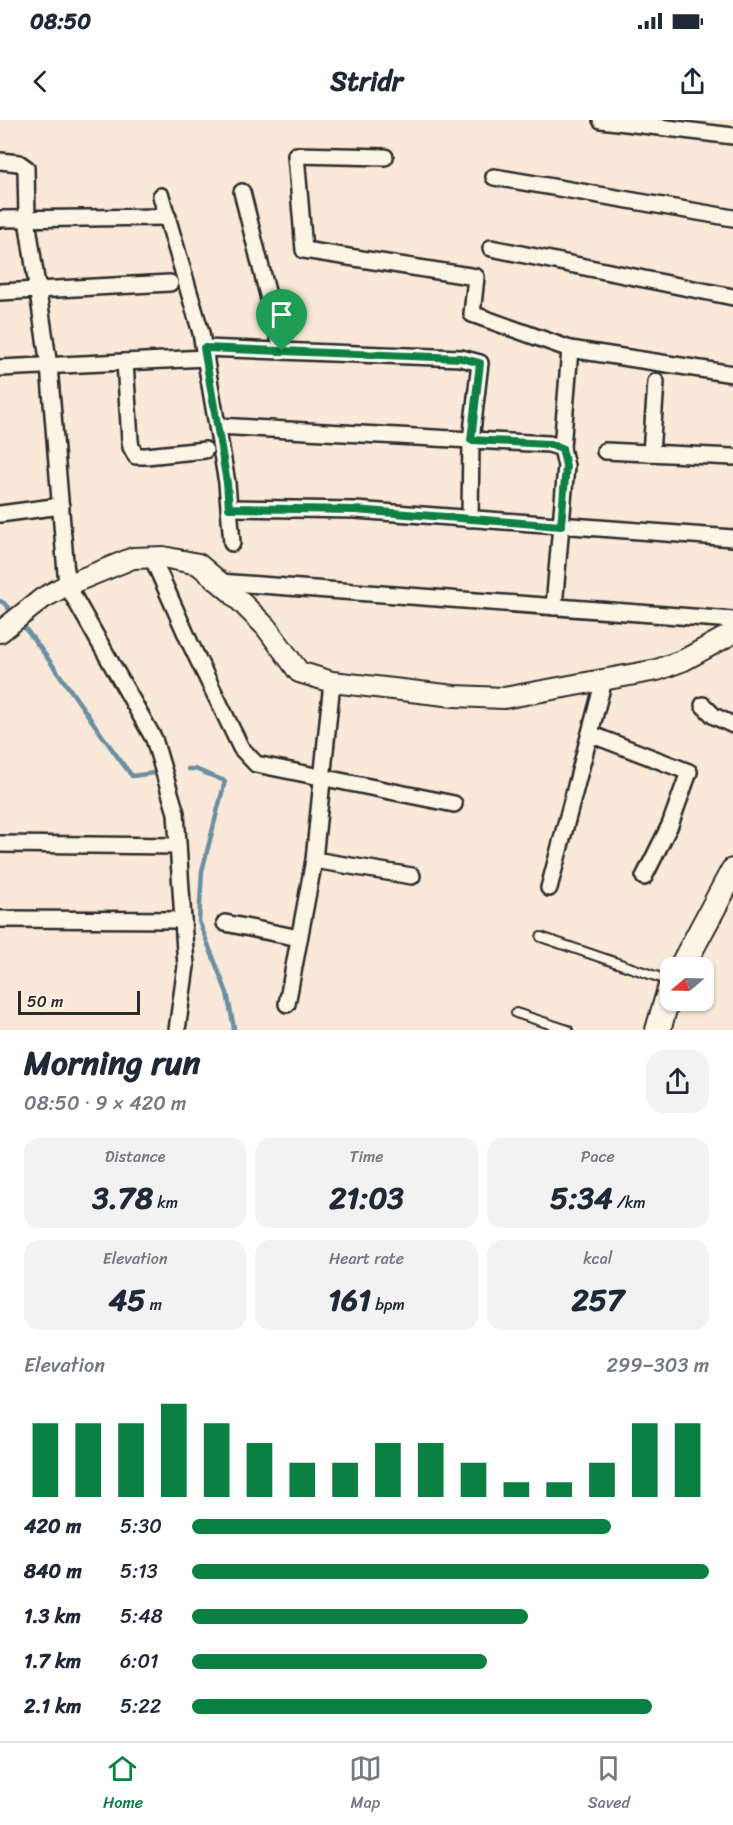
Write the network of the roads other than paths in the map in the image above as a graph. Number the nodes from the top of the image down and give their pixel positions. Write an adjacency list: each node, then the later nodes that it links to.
1 (601, 120): 2 (street)
2 (733, 136)
3 (385, 157): 17 (street)
4 (0, 161): 11 (street)
5 (494, 177): 9 (street)
6 (242, 192): 18 (street)
7 (161, 196): 8 (street)
8 (168, 217): 11 (street); 19 (street)
9 (733, 218)
10 (0, 219): 11 (street)
11 (27, 219): 14 (street)
12 (491, 248): 16 (street)
13 (170, 284): 14 (street)
14 (38, 290): 15 (street); 21 (street)
15 (0, 292)
16 (733, 297)
17 (570, 349): 23 (street); 27 (street)
18 (282, 351): 19 (street); 26 (street)
19 (205, 353): 20 (street); 25 (street)
20 (125, 362): 21 (street); 28 (street)
21 (49, 366): 22 (street); 32 (street)
22 (0, 368)
23 (733, 374)
24 (656, 382): 30 (street)
25 (217, 426): 26 (street); 33 (street)
26 (471, 440): 27 (street); 35 (street)
27 (562, 448): 36 (street)
28 (205, 450)
29 (605, 451): 30 (street)
30 (651, 453): 31 (street)
31 (733, 457)
32 (61, 506): 34 (street); 41 (street)
33 (229, 508): 35 (street); 38 (street)
34 (0, 514)
35 (470, 519): 36 (street)
36 (561, 526): 37 (street); 42 (street)
37 (733, 538)
38 (232, 543)
39 (152, 557): 40 (street); 41 (street); 51 (street)
40 (219, 582): 42 (street); 47 (street)
41 (67, 585): 44 (street); 54 (street)
42 (554, 607): 43 (street)
43 (733, 621)
44 (4, 628)
45 (733, 633): 46 (street)
46 (604, 680): 47 (street); 50 (street)
47 (332, 682): 51 (street)
48 (703, 705): 49 (street)
49 (733, 725)
50 (590, 734): 58 (street); 59 (street)
51 (323, 779): 52 (street); 55 (street)
52 (454, 804)
53 (0, 844): 54 (street)
54 (178, 846): 61 (street)
55 (314, 860): 57 (street); 64 (street)
56 (733, 872): 65 (main road)
57 (412, 876)
58 (644, 877)
59 (549, 888)
60 (0, 919): 61 (street)
61 (183, 920): 70 (street)
62 (225, 923): 64 (street)
63 (541, 937): 66 (lane)
64 (299, 938): 67 (street)
65 (687, 957)
66 (660, 978)
67 (287, 1004)
68 (664, 1011): 72 (main road)
69 (516, 1013): 71 (lane)
70 (177, 1030)
71 (568, 1030)
72 (658, 1030)

